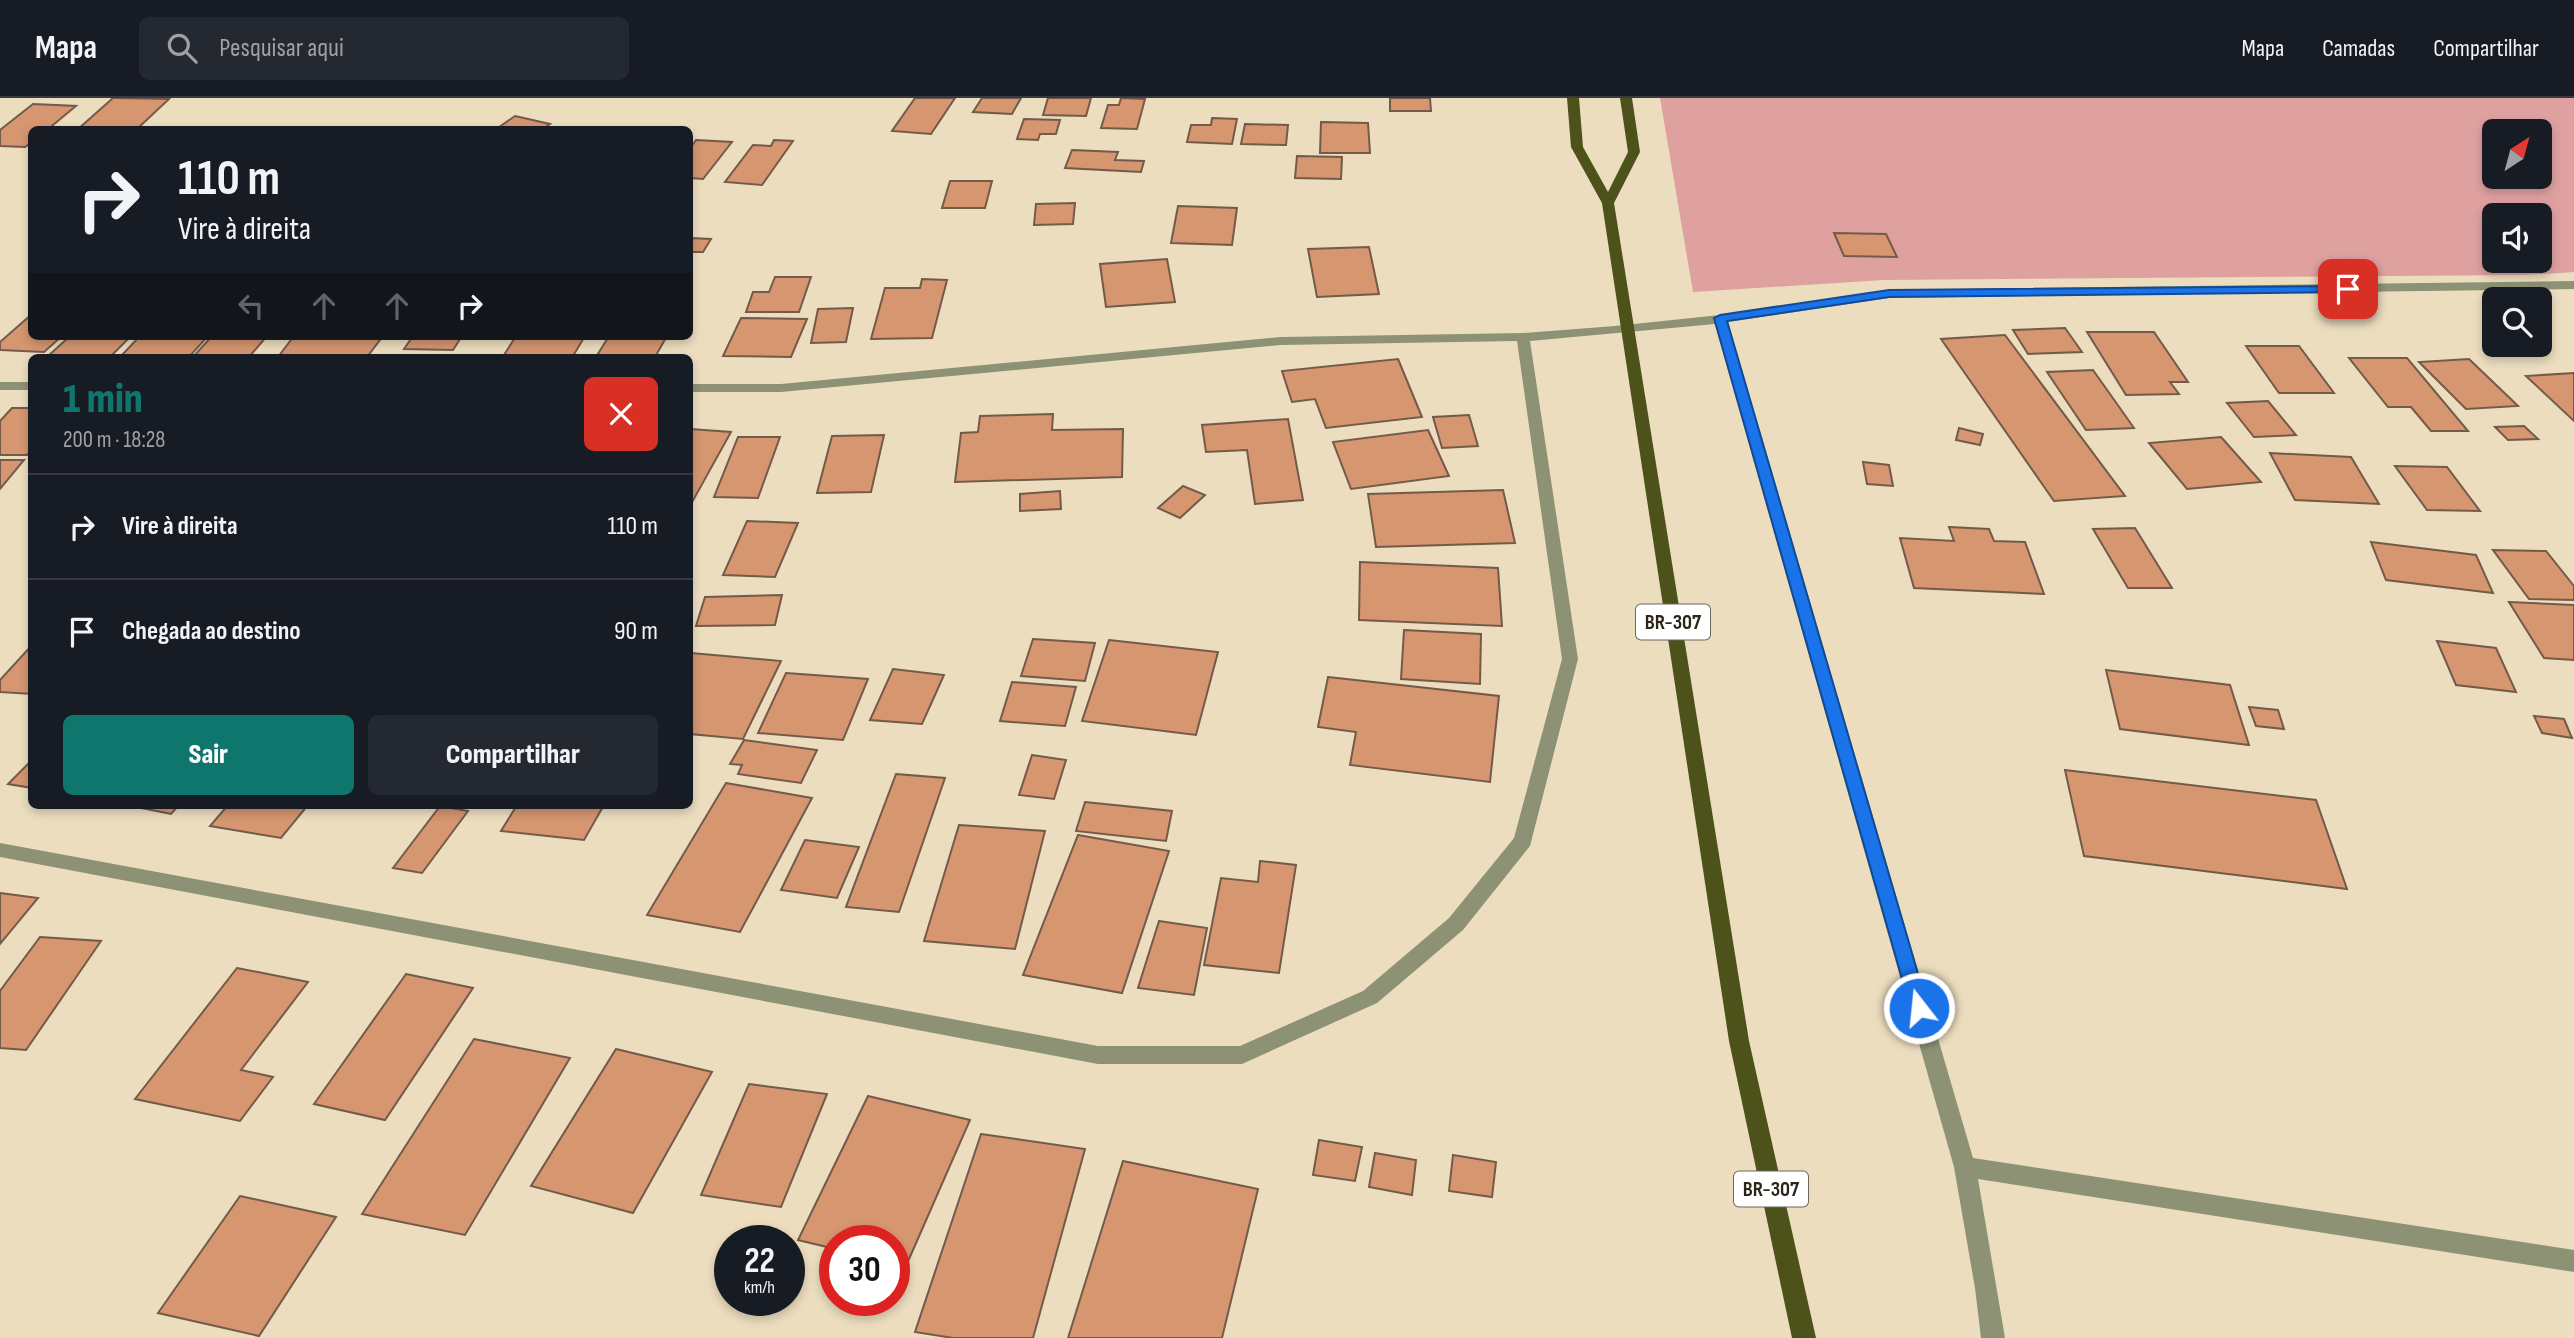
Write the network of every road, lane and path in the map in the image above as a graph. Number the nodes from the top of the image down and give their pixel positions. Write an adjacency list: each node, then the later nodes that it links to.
1 (1573, 98): 3 (main road, BR-307)
2 (1626, 98): 3 (main road)
3 (1608, 204): 13 (main road, BR-307)
4 (2574, 285): 5 (street)
5 (1720, 318): 6 (street); 11 (street)
6 (1523, 337): 9 (street); 10 (street)
7 (0, 386): 8 (street)
8 (28, 386)
9 (693, 388)
10 (0, 850)
11 (1965, 1167): 12 (street); 14 (street)
12 (2574, 1261)
13 (1804, 1338)
14 (1993, 1338)

